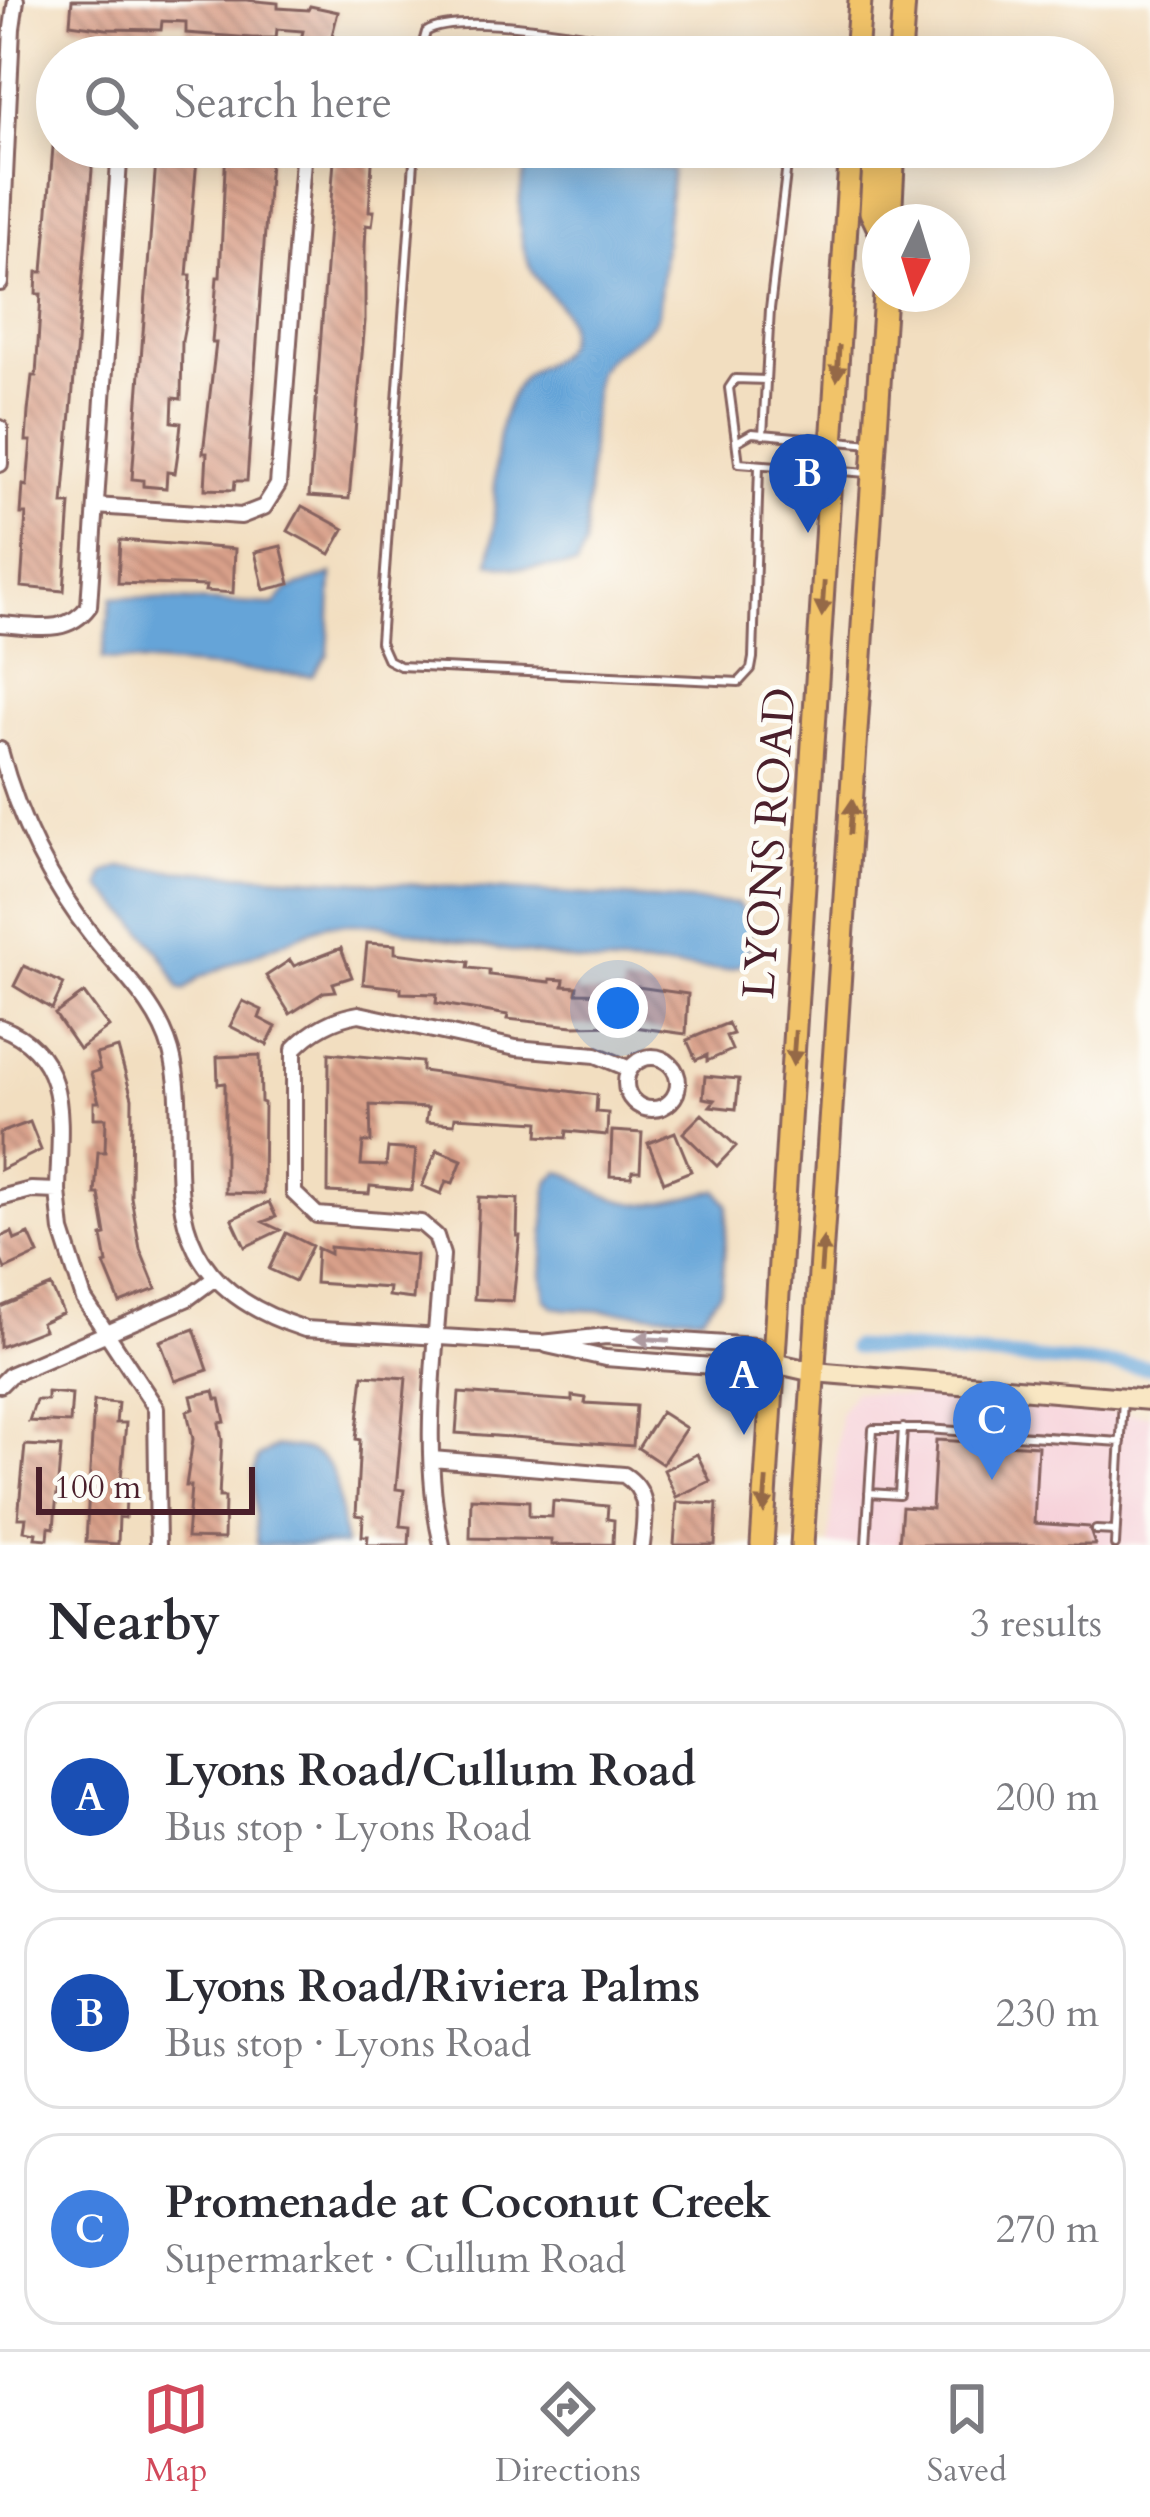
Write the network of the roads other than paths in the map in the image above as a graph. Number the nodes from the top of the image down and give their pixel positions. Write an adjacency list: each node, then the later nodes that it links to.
1 (16, 0): 17 (street)
2 (860, 0): 6 (main road)
3 (904, 0): 7 (main road)
4 (425, 36): 5 (lane)
5 (588, 36)
6 (857, 36)
7 (901, 36)
8 (119, 168): 29 (street)
9 (302, 168): 29 (street)
10 (414, 168): 26 (lane)
11 (787, 168): 19 (lane)
12 (850, 168): 23 (main road, LYONS ROAD, one-way to 23)
13 (874, 168): 15 (main road)
14 (893, 168): 16 (main road)
15 (871, 204)
16 (891, 204)
17 (0, 283)
18 (884, 312): 24 (main road, LYONS ROAD)
19 (766, 380): 21 (lane); 22 (lane)
20 (0, 428): 25 (street)
21 (763, 435): 22 (lane); 23 (lane)
22 (738, 441): 26 (lane)
23 (833, 441): 24 (lane); 27 (main road, LYONS ROAD)
24 (875, 444): 28 (main road, LYONS ROAD)
25 (0, 464)
26 (759, 467): 27 (lane)
27 (832, 470): 28 (lane); 32 (main road, LYONS ROAD, one-way to 32)
28 (873, 474): 33 (main road, LYONS ROAD, one-way to 28)
29 (96, 506): 30 (street)
30 (0, 624)
31 (0, 750): 38 (street)
32 (801, 931): 33 (main road); 44 (main road, LYONS ROAD, one-way to 44)
33 (844, 934): 45 (main road, LYONS ROAD, one-way to 33)
34 (0, 1028): 36 (street)
35 (630, 1069): 40 (street)
36 (58, 1191): 37 (street); 39 (street)
37 (0, 1198)
38 (214, 1278): 39 (street); 40 (street)
39 (107, 1334): 46 (street); 55 (street)
40 (437, 1336): 42 (street); 51 (street)
41 (606, 1336): 42 (street); 43 (lane); 44 (street, one-way to 41)
42 (542, 1343): 43 (street)
43 (604, 1358): 44 (street)
44 (774, 1364): 45 (street); 58 (main road, LYONS ROAD, one-way to 58)
45 (814, 1372): 47 (street); 59 (main road, LYONS ROAD)
46 (0, 1384)
47 (1123, 1398): 48 (street); 50 (lane)
48 (1150, 1400)
49 (903, 1428): 50 (lane); 52 (lane); 52 (lane)
50 (1121, 1442): 54 (lane)
51 (432, 1460): 56 (street); 57 (street)
52 (869, 1493): 60 (lane)
53 (1096, 1530): 54 (lane)
54 (1115, 1532): 61 (lane)
55 (158, 1545)
56 (442, 1545)
57 (641, 1545)
58 (762, 1545)
59 (802, 1545)
60 (866, 1545)
61 (1115, 1545)

